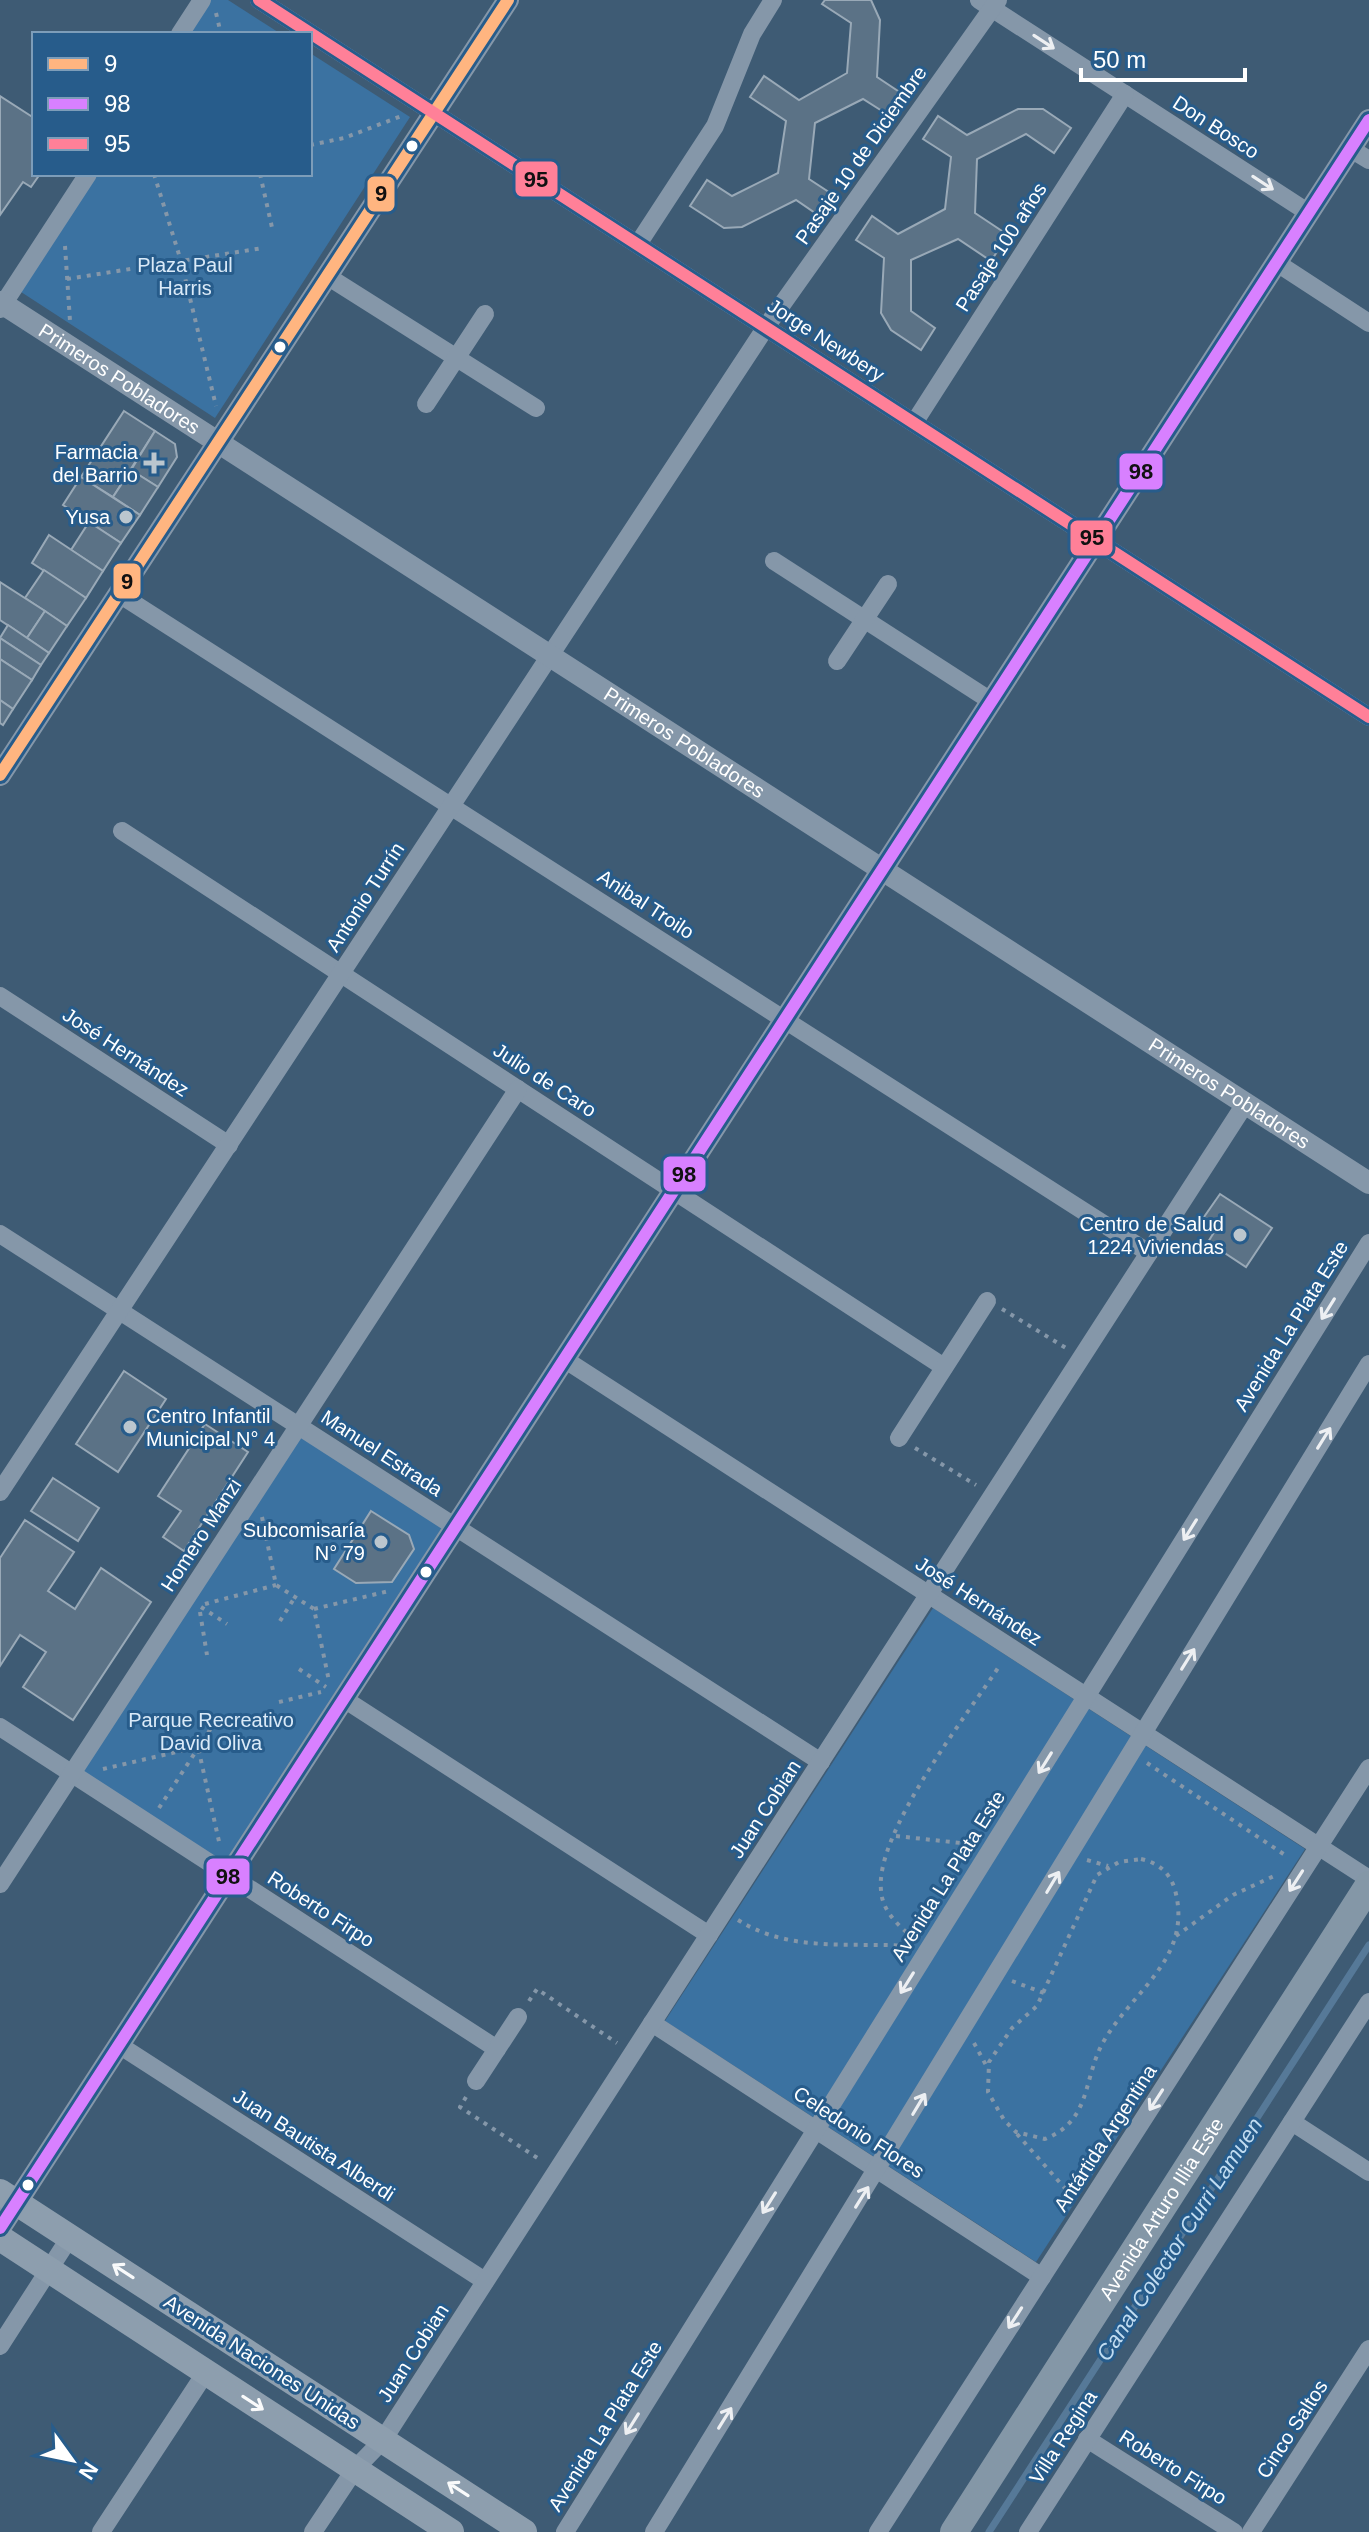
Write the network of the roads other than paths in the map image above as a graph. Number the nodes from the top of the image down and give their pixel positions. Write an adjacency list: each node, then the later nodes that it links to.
1 (259, 0): 7 (street, Jorge Newbery)
2 (508, 0): 10 (street)
3 (773, 0): 15 (street)
4 (208, 2): 6 (street)
5 (989, 3): 9 (street, Don Bosco, one-way to 9); 21 (street, Pasaje 10 de Diciembre)
6 (182, 32)
7 (309, 32)
8 (312, 34): 10 (street, Jorge Newbery)
9 (1125, 94): 14 (street, Don Bosco, one-way to 14); 25 (street, Pasaje 100 años)
10 (434, 112): 15 (street, Jorge Newbery); 17 (street)
11 (1369, 120): 12 (street)
12 (1360, 154): 14 (street)
13 (87, 176): 18 (street)
14 (1309, 213): 16 (street)
15 (638, 244): 21 (street, Jorge Newbery)
16 (1277, 263): 20 (street); 27 (street)
17 (327, 276): 22 (street); 26 (street)
18 (1, 305): 26 (street, Primeros Pobladores)
19 (485, 314): 22 (street)
20 (1369, 323)
21 (766, 327): 25 (street, Jorge Newbery); 32 (street, Antonio Turrín)
22 (457, 359): 23 (street); 24 (street)
23 (426, 404)
24 (536, 408)
25 (914, 423): 27 (street, Jorge Newbery)
26 (218, 442): 30 (street); 32 (street, Primeros Pobladores)
27 (1096, 541): 34 (street); 35 (street, Jorge Newbery)
28 (774, 561): 31 (street)
29 (888, 584): 31 (street)
30 (119, 594): 36 (street); 37 (street, Anibal Troilo)
31 (864, 620): 33 (street); 34 (street)
32 (550, 656): 37 (street, Antonio Turrín); 39 (street, Primeros Pobladores)
33 (837, 661)
34 (991, 701): 39 (street)
35 (1369, 717)
36 (0, 775)
37 (451, 806): 40 (street, Antonio Turrín); 42 (street, Anibal Troilo)
38 (122, 831): 40 (street, Julio de Caro)
39 (882, 870): 42 (street); 44 (street, Primeros Pobladores)
40 (341, 973): 43 (street, Julio de Caro); 45 (street, Antonio Turrín)
41 (0, 996): 45 (street, José Hernández)
42 (785, 1019): 47 (street); 50 (street, Anibal Troilo)
43 (518, 1089): 47 (street, Julio de Caro); 56 (street, Homero Manzi)
44 (1245, 1104): 46 (street, Primeros Pobladores); 50 (street, Juan Cobian)
45 (229, 1145): 52 (street, Antonio Turrín)
46 (1369, 1183)
47 (674, 1191): 53 (street); 55 (street, Julio de Caro)
48 (0, 1234): 52 (street, Manuel Estrada)
49 (1369, 1243): 62 (street, Avenida La Plata Este, one-way to 62)
50 (1149, 1253): 60 (street, Juan Cobian)
51 (987, 1301): 55 (street)
52 (119, 1310): 56 (street, Manuel Estrada); 58 (street, Antonio Turrín)
53 (564, 1359): 59 (street); 60 (street, José Hernández)
54 (1369, 1364): 64 (street, one-way to 54)
55 (944, 1367): 57 (street)
56 (299, 1425): 59 (street, Manuel Estrada); 67 (street, Homero Manzi)
57 (899, 1438)
58 (2, 1483)
59 (456, 1526): 61 (street); 65 (street, Manuel Estrada)
60 (929, 1595): 62 (street, José Hernández); 65 (street, Juan Cobian)
61 (334, 1692): 69 (street); 73 (street)
62 (1087, 1697): 64 (street, José Hernández); 81 (street, Avenida La Plata Este, one-way to 81)
63 (0, 1727): 67 (street, Roberto Firpo)
64 (1143, 1733): 68 (street, José Hernández); 82 (street, one-way to 64)
65 (821, 1762): 73 (street, Juan Cobian)
66 (1369, 1768): 68 (street, Antártida Argentina)
67 (72, 1773): 69 (street, Roberto Firpo); 71 (street, Homero Manzi)
68 (1319, 1846): 70 (street, José Hernández); 89 (street, Antártida Argentina, one-way to 89)
69 (226, 1866): 77 (street); 78 (street, Roberto Firpo)
70 (1369, 1879)
71 (0, 1884)
72 (1369, 1885): 104 (main road, Avenida Arturo Illia Este)
73 (709, 1935): 76 (street, Juan Cobian)
74 (1369, 2002): 80 (street, Villa Regina)
75 (518, 2017): 78 (street)
76 (652, 2023): 81 (street, Celedonio Flores); 90 (street, Juan Cobian)
77 (119, 2045): 84 (street); 90 (street, Juan Bautista Alberdi)
78 (497, 2049): 79 (street)
79 (476, 2081)
80 (1292, 2122): 83 (street); 94 (street, Villa Regina)
81 (815, 2129): 82 (street, Celedonio Flores); 101 (street, Avenida La Plata Este, one-way to 101)
82 (878, 2171): 89 (street, Celedonio Flores); 102 (street, one-way to 82)
83 (1369, 2172)
84 (8, 2197): 85 (street); 86 (main road, Avenida Naciones Unidas)
85 (0, 2228)
86 (70, 2237): 88 (street); 95 (main road, Avenida Naciones Unidas, one-way to 86)
87 (0, 2238): 88 (main road, Avenida Naciones Unidas)
88 (49, 2271): 91 (street); 93 (main road, Avenida Naciones Unidas)
89 (1042, 2277): 103 (street, Antártida Argentina, one-way to 103)
90 (485, 2281): 95 (street, Juan Cobian)
91 (0, 2346)
92 (1369, 2349): 107 (street, Cinco Saltos)
93 (206, 2372): 96 (main road, Avenida Naciones Unidas, one-way to 96); 97 (street)
94 (1087, 2439): 105 (street, Villa Regina); 106 (street, Roberto Firpo)
95 (383, 2440): 96 (street, Juan Cobian); 100 (main road, Avenida Naciones Unidas, one-way to 95)
96 (355, 2469): 98 (street, Juan Cobian); 99 (main road, Avenida Naciones Unidas)
97 (101, 2532)
98 (313, 2532)
99 (451, 2532)
100 (524, 2532)
101 (565, 2532)
102 (654, 2532)
103 (878, 2532)
104 (954, 2532)
105 (1028, 2532)
106 (1234, 2532)
107 (1251, 2532)

